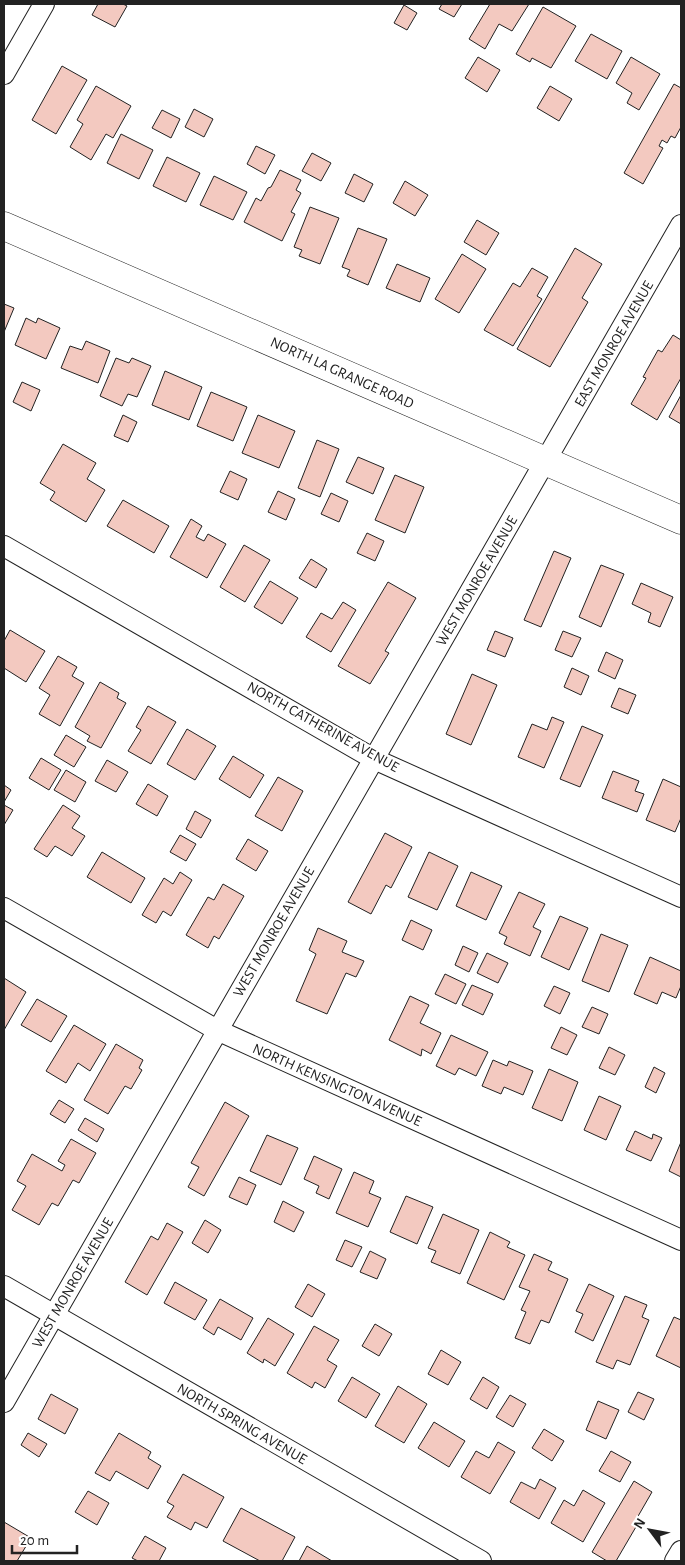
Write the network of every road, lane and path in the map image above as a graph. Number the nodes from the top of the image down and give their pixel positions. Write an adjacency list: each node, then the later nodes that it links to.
1 (44, 4): 2 (street)
2 (4, 74)
3 (681, 225): 5 (street, EAST MONROE AVENUE)
4 (4, 226): 5 (main road, NORTH LA GRANGE ROAD)
5 (546, 462): 6 (main road, NORTH LA GRANGE ROAD); 8 (street, WEST MONROE AVENUE)
6 (681, 520)
7 (4, 546): 8 (street, NORTH CATHERINE AVENUE)
8 (374, 758): 9 (street, NORTH CATHERINE AVENUE); 11 (street, WEST MONROE AVENUE)
9 (681, 898)
10 (4, 908): 11 (street, NORTH KENSINGTON AVENUE)
11 (217, 1030): 12 (street, NORTH KENSINGTON AVENUE); 14 (street, WEST MONROE AVENUE)
12 (681, 1240)
13 (4, 1286): 14 (street, NORTH SPRING AVENUE)
14 (54, 1315): 15 (street, WEST MONROE AVENUE); 17 (street, NORTH SPRING AVENUE)
15 (4, 1402)
16 (681, 1551): 18 (street)
17 (481, 1561)
18 (675, 1561)

